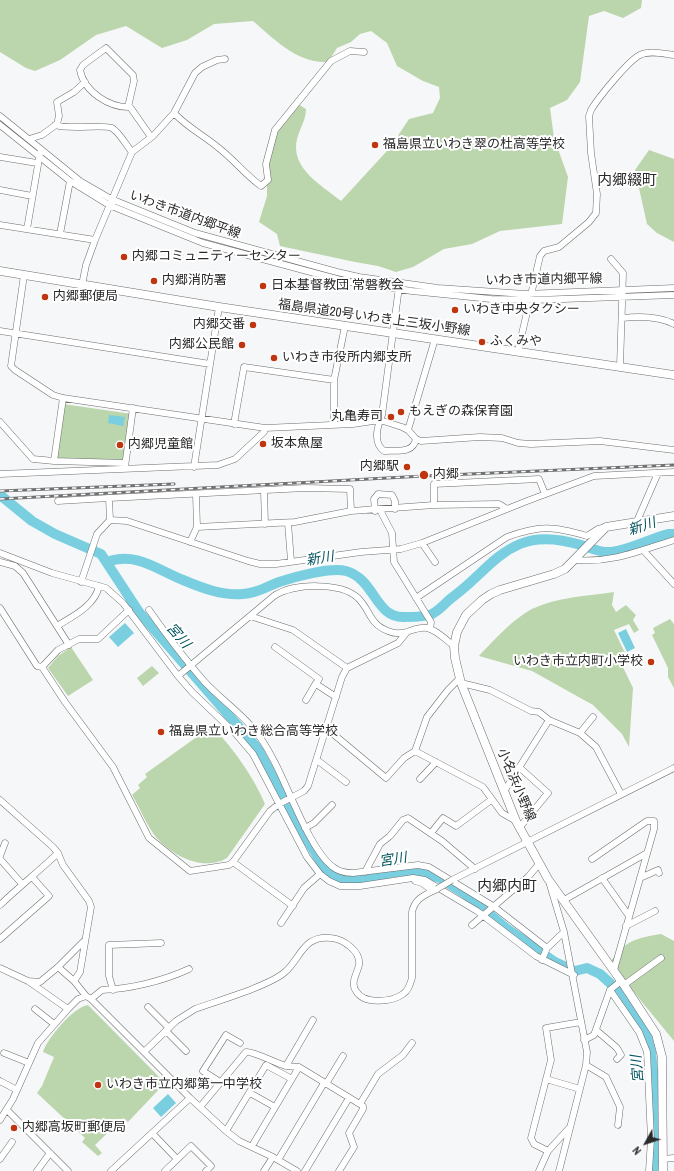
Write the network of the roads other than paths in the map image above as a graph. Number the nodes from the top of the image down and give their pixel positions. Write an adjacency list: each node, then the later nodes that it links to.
1 (364, 52): 6 (street)
2 (674, 55): 32 (street)
3 (224, 59): 6 (street)
4 (85, 82): 5 (street); 5 (street); 9 (street)
5 (128, 107): 10 (street)
6 (174, 114): 10 (street)
7 (0, 116): 11 (street, いわき市道内郷平線)
8 (0, 125): 13 (street, いわき市道内郷平線)
9 (56, 125): 11 (street); 12 (street)
10 (152, 136): 12 (street)
11 (29, 139): 13 (street, いわき市道内郷平線)
12 (132, 152): 19 (street)
13 (40, 153): 15 (street); 16 (street, いわき市道内郷平線); 19 (street, いわき市道内郷平線)
14 (0, 157): 15 (street)
15 (37, 163): 18 (street)
16 (70, 182): 19 (street, いわき市道内郷平線); 22 (street)
17 (0, 190): 18 (street)
18 (32, 196): 21 (street)
19 (110, 202): 23 (street); 28 (street, いわき市道内郷平線)
20 (0, 225): 21 (street)
21 (27, 229): 22 (street)
22 (60, 234): 23 (street)
23 (95, 240): 27 (street)
24 (611, 259): 30 (street)
25 (0, 271): 26 (main road, 福島県道20号いわき上三坂小野線)
26 (24, 275): 27 (main road, 福島県道20号いわき上三坂小野線); 40 (street)
27 (82, 286): 34 (main road, 福島県道20号いわき上三坂小野線)
28 (399, 286): 32 (street, いわき市道内郷平線); 39 (street)
29 (674, 288): 30 (street, いわき市道内郷平線)
30 (623, 290): 32 (street, いわき市道内郷平線); 33 (street)
31 (674, 295): 33 (street, いわき市道内郷平線)
32 (531, 297): 33 (street, いわき市道内郷平線); 42 (street)
33 (622, 297): 35 (street)
34 (219, 307): 37 (main road, 福島県道20号いわき上三坂小野線); 43 (street)
35 (622, 318): 36 (street); 44 (street)
36 (674, 324)
37 (345, 326): 39 (main road, 福島県道20号いわき上三坂小野線); 46 (street)
38 (0, 330): 40 (street)
39 (393, 332): 41 (main road, 福島県道20号いわき上三坂小野線); 50 (street)
40 (16, 333): 43 (street); 47 (street)
41 (435, 339): 42 (main road, 福島県道20号いわき上三坂小野線); 55 (street)
42 (518, 351): 44 (main road, 福島県道20号いわき上三坂小野線)
43 (210, 364): 49 (street)
44 (620, 366): 45 (main road, 福島県道20号いわき上三坂小野線)
45 (674, 375)
46 (334, 380): 52 (street); 53 (street)
47 (63, 398): 48 (street); 58 (street)
48 (133, 408): 49 (street); 59 (street)
49 (202, 419): 52 (street); 60 (street)
50 (380, 420): 53 (street); 55 (street); 56 (street)
51 (0, 422): 58 (street)
52 (234, 424): 54 (street)
53 (334, 425): 54 (street)
54 (265, 428): 60 (street)
55 (408, 430): 56 (street)
56 (416, 439): 57 (street)
57 (674, 450)
58 (54, 461): 59 (street)
59 (125, 466): 60 (street); 63 (street)
60 (194, 467)
61 (674, 472): 62 (street)
62 (658, 473): 66 (street); 76 (street)
63 (0, 474)
64 (264, 491): 65 (street); 72 (street); 78 (street)
65 (196, 494): 67 (street); 80 (street)
66 (545, 494): 69 (street); 71 (street)
67 (109, 498): 68 (street); 75 (street)
68 (58, 501)
69 (434, 505): 70 (street); 71 (street)
70 (395, 509): 73 (street); 73 (street)
71 (507, 509): 83 (street)
72 (351, 511): 73 (street); 77 (street)
73 (378, 511): 84 (street)
74 (674, 516): 76 (main road, 小名浜小野線)
75 (110, 520): 82 (street); 93 (street)
76 (637, 521): 79 (main road, 小名浜小野線)
77 (288, 523): 78 (street); 88 (street)
78 (265, 524): 80 (street)
79 (606, 527): 87 (main road, 小名浜小野線); 96 (street)
80 (197, 528): 82 (street)
81 (674, 540): 85 (street)
82 (190, 542): 88 (street)
83 (422, 543): 84 (street); 90 (street)
84 (393, 550): 88 (street); 96 (street)
85 (644, 551): 87 (street); 94 (street)
86 (0, 553): 91 (street)
87 (577, 558): 105 (main road, 小名浜小野線)
88 (291, 561)
89 (0, 562): 92 (street)
90 (435, 562)
91 (28, 563): 92 (street); 93 (street)
92 (23, 573): 101 (street)
93 (81, 580): 95 (street)
94 (674, 584)
95 (99, 586): 98 (street); 101 (street)
96 (417, 599): 102 (street)
97 (0, 608): 108 (street)
98 (129, 610): 104 (street); 110 (street)
99 (149, 610): 107 (street)
100 (250, 616): 103 (street); 107 (street); 109 (street)
101 (57, 626): 104 (street)
102 (430, 629): 103 (street); 105 (street)
103 (407, 632): 109 (street)
104 (69, 645): 108 (street)
105 (454, 646): 111 (main road, 小名浜小野線)
106 (275, 647): 112 (street)
107 (190, 666): 110 (street); 128 (street)
108 (42, 667): 142 (street)
109 (347, 668): 113 (street)
110 (179, 674): 131 (street)
111 (460, 681): 116 (street); 119 (street); 126 (main road, 小名浜小野線)
112 (316, 683): 113 (street); 114 (street)
113 (336, 697): 117 (street)
114 (306, 700)
115 (593, 717): 118 (street)
116 (550, 720): 118 (street); 122 (street)
117 (326, 728): 119 (street); 120 (street)
118 (580, 734): 127 (street)
119 (415, 751): 121 (street)
120 (317, 760): 125 (street); 128 (street)
121 (436, 762): 124 (street); 129 (street)
122 (519, 767): 126 (street); 133 (street)
123 (674, 768): 127 (street)
124 (420, 779)
125 (346, 782)
126 (505, 790): 133 (main road, 小名浜小野線)
127 (621, 794): 136 (street)
128 (291, 798): 131 (street); 134 (street)
129 (491, 800): 133 (street); 135 (street)
130 (0, 801): 138 (street)
131 (280, 803): 142 (street); 147 (street)
132 (332, 805): 134 (street)
133 (518, 824): 136 (main road, 小名浜小野線)
134 (305, 828): 145 (street)
135 (431, 833): 144 (street); 145 (street)
136 (527, 841): 143 (main road, 小名浜小野線); 144 (street)
137 (5, 843): 140 (street)
138 (58, 853): 148 (street); 167 (street)
139 (647, 853): 141 (street); 149 (street); 150 (street)
140 (0, 858): 153 (street)
141 (592, 859)
142 (232, 862): 157 (street)
143 (539, 864): 152 (main road, 小名浜小野線); 158 (street)
144 (475, 869): 154 (street, bridge)
145 (365, 872): 158 (street)
146 (659, 873): 150 (street)
147 (320, 874): 151 (street); 157 (street)
148 (33, 878): 153 (street); 166 (street)
149 (602, 878): 155 (street); 161 (street)
150 (640, 878): 161 (street)
151 (406, 879): 154 (street); 160 (street)
152 (548, 879): 155 (main road, 小名浜小野線); 165 (street)
153 (22, 884): 156 (street)
154 (435, 890): 189 (street)
155 (564, 900): 175 (main road, 小名浜小野線)
156 (0, 904)
157 (293, 906): 162 (street)
158 (493, 907): 160 (street); 169 (street)
159 (655, 911): 164 (street)
160 (485, 915): 163 (street); 171 (street)
161 (629, 916): 164 (street)
162 (281, 923)
163 (472, 925)
164 (626, 926): 175 (street)
165 (564, 932): 169 (street); 176 (street)
166 (0, 939)
167 (84, 941): 172 (street); 177 (street)
168 (161, 943): 180 (street)
169 (546, 950): 171 (street)
170 (661, 958): 179 (street)
171 (543, 959): 176 (street)
172 (58, 967): 177 (street); 178 (street)
173 (0, 968): 178 (street)
174 (189, 969): 180 (street)
175 (614, 970): 179 (main road, 小名浜小野線)
176 (574, 974): 187 (street)
177 (74, 980): 182 (street)
178 (28, 982): 185 (street)
179 (621, 983): 181 (street); 230 (main road, 小名浜小野線)
180 (113, 990): 182 (street)
181 (611, 990): 190 (street); 242 (street)
182 (88, 998): 185 (street); 196 (street)
183 (148, 1007): 189 (street)
184 (35, 1009): 188 (street)
185 (68, 1009): 188 (street)
186 (313, 1020): 201 (street)
187 (581, 1022): 191 (street); 204 (street)
188 (54, 1024): 199 (street)
189 (168, 1029): 194 (street); 196 (street)
190 (596, 1030): 191 (street); 198 (street)
191 (584, 1040): 200 (street)
192 (412, 1043): 213 (street)
193 (240, 1044): 206 (street)
194 (186, 1051)
195 (4, 1052): 199 (street)
196 (144, 1052): 211 (street)
197 (343, 1056): 207 (street)
198 (617, 1059)
199 (29, 1063): 209 (street)
200 (586, 1065): 208 (street); 218 (street)
201 (286, 1066): 202 (street); 206 (street)
202 (299, 1068): 203 (street); 207 (street)
203 (292, 1079): 210 (street); 215 (street)
204 (546, 1079): 208 (street); 224 (street)
205 (0, 1081): 209 (street)
206 (220, 1082): 214 (street)
207 (325, 1083): 212 (street); 229 (street)
208 (580, 1089): 219 (street)
209 (18, 1090): 216 (street)
210 (250, 1093): 215 (street); 220 (street)
211 (190, 1098): 214 (street); 221 (street)
212 (349, 1098): 213 (street); 238 (street)
213 (360, 1104): 239 (street)
214 (200, 1107): 220 (street)
215 (275, 1107): 223 (street)
216 (7, 1110): 217 (street); 225 (street)
217 (0, 1120)
218 (618, 1125)
219 (570, 1127): 224 (street); 241 (street)
220 (226, 1131): 223 (street)
221 (152, 1133): 228 (street); 233 (street)
222 (12, 1142): 226 (street)
223 (252, 1146): 229 (street)
224 (548, 1151): 240 (street)
225 (50, 1153): 231 (street); 232 (street)
226 (1, 1155)
227 (674, 1158): 230 (street)
228 (178, 1159): 234 (street); 235 (street)
229 (275, 1159): 236 (street); 237 (street)
230 (663, 1159): 243 (main road, 小名浜小野線)
231 (37, 1171)
232 (68, 1171)
233 (112, 1171)
234 (165, 1171)
235 (206, 1171)
236 (264, 1171)
237 (297, 1171)
238 (305, 1171)
239 (339, 1171)
240 (539, 1171)
241 (559, 1171)
242 (649, 1171)
243 (663, 1171)

